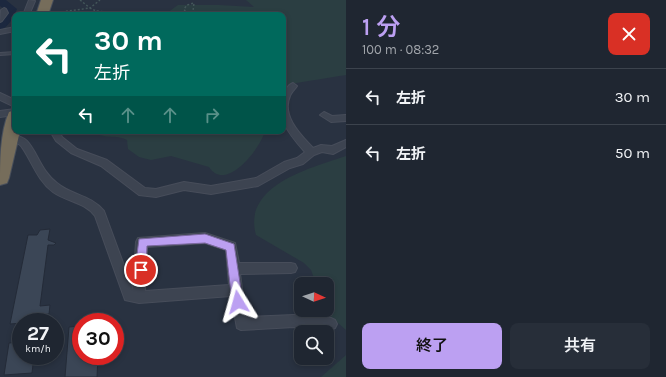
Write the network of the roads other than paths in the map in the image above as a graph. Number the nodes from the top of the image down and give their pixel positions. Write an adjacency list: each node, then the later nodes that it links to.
1 (47, 0): 5 (highway)
2 (32, 1): 4 (street)
3 (4, 10): 6 (street)
4 (27, 12)
5 (43, 12)
6 (0, 20)
7 (12, 29): 8 (street)
8 (1, 30)
9 (12, 53): 10 (lane)
10 (0, 54)
11 (293, 86): 13 (street)
12 (0, 96): 14 (street)
13 (286, 96)
14 (12, 102)
15 (12, 112): 16 (street)
16 (0, 114)
17 (324, 114): 18 (street)
18 (346, 118)
19 (286, 122): 24 (street)
20 (12, 126): 23 (highway)
21 (56, 134): 24 (street)
22 (346, 143): 24 (street)
23 (5, 148): 25 (highway); 29 (street)
24 (310, 152)
25 (0, 178)
26 (291, 268): 27 (street)
27 (233, 269): 28 (street); 29 (street)
28 (236, 290): 29 (street); 30 (street)
29 (139, 297)
30 (332, 324)

